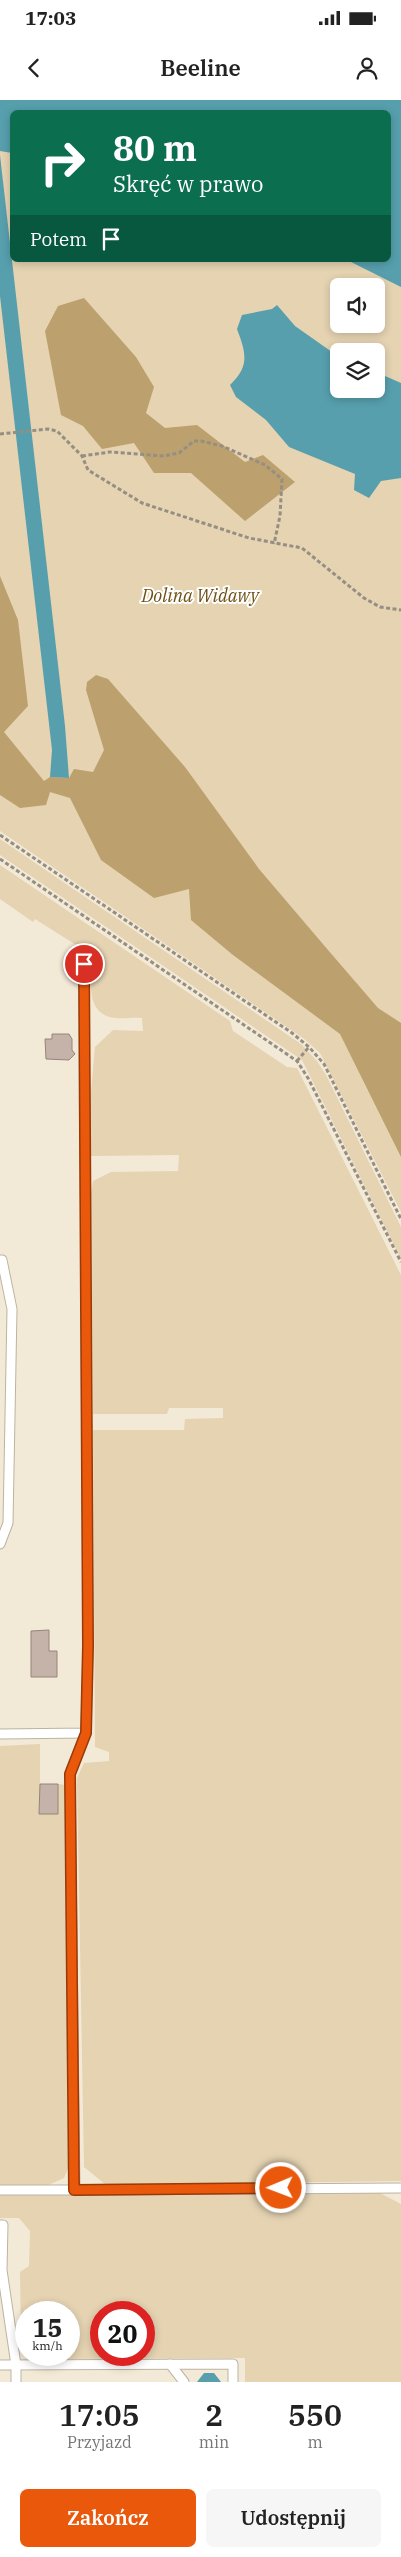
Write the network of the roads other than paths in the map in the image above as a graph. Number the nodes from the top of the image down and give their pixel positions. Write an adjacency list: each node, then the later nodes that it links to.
1 (84, 964): 4 (lane)
2 (0, 1260): 3 (lane)
3 (0, 1544)
4 (86, 1733): 5 (lane); 8 (lane)
5 (0, 1734)
6 (401, 2188): 8 (lane)
7 (0, 2190): 8 (lane)
8 (74, 2190)
9 (0, 2224): 10 (lane)
10 (15, 2358)
11 (170, 2364): 14 (lane); 17 (lane); 18 (lane)
12 (0, 2365): 13 (lane)
13 (15, 2365)
14 (80, 2365)
15 (16, 2366): 16 (lane)
16 (16, 2382)
17 (184, 2382)
18 (233, 2382)

